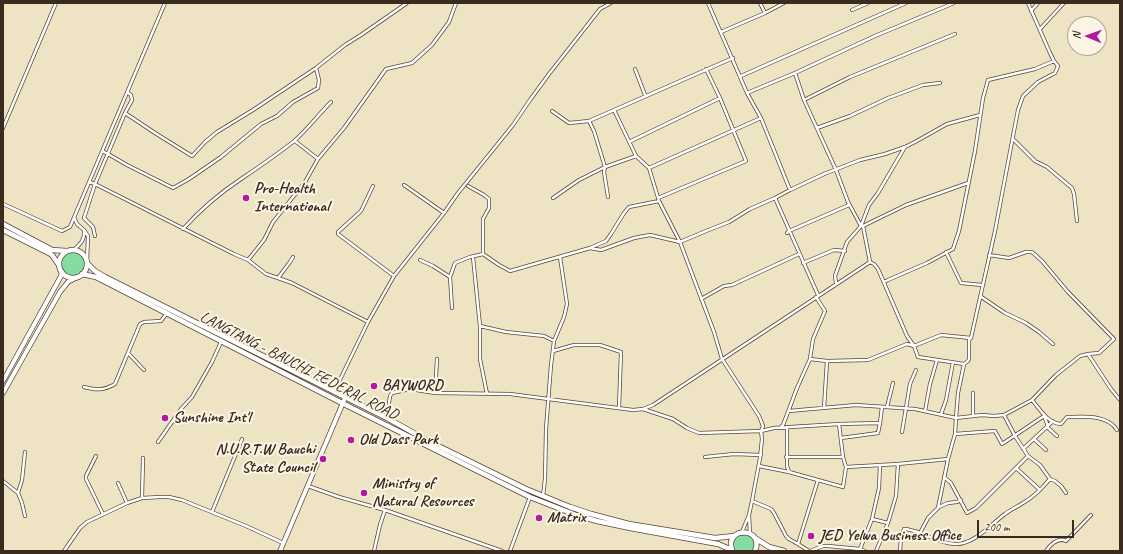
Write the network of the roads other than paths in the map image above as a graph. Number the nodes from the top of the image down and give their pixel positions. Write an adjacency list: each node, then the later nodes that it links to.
1 (56, 3): 41 (street)
2 (165, 3): 29 (street)
3 (407, 3): 23 (street)
4 (456, 3): 51 (street)
5 (611, 3): 68 (street)
6 (708, 3): 19 (street)
7 (760, 3): 17 (street)
8 (784, 3): 17 (street)
9 (868, 3): 15 (street)
10 (906, 3): 27 (street)
11 (954, 3): 26 (street)
12 (1028, 3): 16 (street)
13 (1038, 3): 16 (street)
14 (1064, 3): 18 (street)
15 (852, 10)
16 (1031, 11): 18 (street)
17 (765, 13): 19 (street)
18 (1039, 29): 22 (street)
19 (722, 32): 21 (street)
20 (955, 34): 33 (street)
21 (733, 58): 25 (street); 27 (street)
22 (1054, 61): 38 (street); 44 (street)
23 (316, 68): 37 (street); 49 (street)
24 (635, 69): 31 (street)
25 (706, 69): 31 (street); 32 (street)
26 (795, 73): 30 (street); 33 (street)
27 (741, 76): 30 (street)
28 (940, 83): 42 (street)
29 (127, 92): 37 (street); 48 (street)
30 (748, 92): 39 (street)
31 (645, 96): 35 (street)
32 (720, 98): 43 (street); 46 (street)
33 (804, 100): 42 (street)
34 (331, 102): 45 (street)
35 (614, 110): 40 (street); 46 (street)
36 (552, 111): 40 (street)
37 (125, 113): 49 (street)
38 (980, 115): 47 (street); 56 (street)
39 (761, 118): 43 (street); 61 (street)
40 (589, 121): 52 (street)
41 (3, 128)
42 (817, 128): 54 (street)
43 (734, 130): 53 (street); 65 (street)
44 (1013, 139): 70 (street); 85 (street)
45 (294, 141): 51 (street); 73 (street)
46 (629, 142): 50 (street)
47 (905, 147): 54 (street); 72 (street)
48 (102, 151): 49 (street); 55 (street)
49 (108, 154): 57 (street)
50 (636, 156): 52 (street); 53 (street)
51 (318, 159): 89 (street)
52 (605, 167): 62 (street); 63 (street)
53 (649, 168): 65 (street)
54 (836, 170): 61 (street); 67 (street)
55 (89, 182): 57 (street); 69 (street)
56 (968, 183): 72 (street); 82 (street)
57 (95, 184): 73 (street); 77 (street)
58 (404, 185): 68 (street)
59 (373, 186): 97 (street)
60 (468, 186): 83 (street)
61 (790, 190): 64 (street)
62 (608, 197)
63 (553, 198)
64 (775, 198): 76 (street); 78 (street)
65 (659, 199): 78 (street); 79 (street)
66 (3, 204): 69 (street)
67 (850, 206): 72 (street); 76 (street)
68 (444, 213): 97 (street)
69 (74, 216): 75 (street)
70 (1077, 221)
71 (3, 224): 80 (main road)
72 (862, 226): 81 (street); 92 (street)
73 (183, 229): 89 (street)
74 (3, 230): 94 (main road)
75 (84, 230): 80 (street); 91 (street)
76 (788, 232): 84 (street)
77 (95, 236)
78 (680, 242): 79 (street); 106 (street)
79 (590, 248): 88 (street)
80 (71, 250): 91 (main road); 94 (main road)
81 (845, 251): 93 (street); 102 (street)
82 (946, 252): 101 (street); 103 (street)
83 (483, 254): 87 (street); 88 (street)
84 (799, 254): 93 (street); 106 (street)
85 (989, 255): 103 (street); 118 (street)
86 (293, 257): 100 (street)
87 (473, 257): 99 (street); 110 (street)
88 (560, 257): 113 (street)
89 (248, 260): 100 (street)
90 (420, 260): 99 (street)
91 (87, 262): 96 (main road); 131 (main road, LANGTANG - BAUCHI FEDERAL ROAD)
92 (870, 262): 101 (street); 102 (street)
93 (803, 263): 104 (street)
94 (59, 265): 95 (main road)
95 (62, 272): 98 (main road); 128 (street)
96 (82, 274): 98 (main road); 108 (main road, LANGTANG - BAUCHI FEDERAL ROAD)
97 (394, 276): 109 (street)
98 (77, 277): 132 (street)
99 (450, 277): 107 (street)
100 (278, 278): 109 (street)
101 (884, 282): 115 (street)
102 (836, 284): 104 (street)
103 (982, 285): 105 (street)
104 (817, 296): 120 (street); 121 (street)
105 (980, 296): 111 (street); 114 (street)
106 (701, 299): 120 (street)
107 (452, 308)
108 (167, 313): 112 (main road, LANGTANG - BAUCHI FEDERAL ROAD); 117 (street)
109 (368, 322): 131 (street)
110 (480, 326): 113 (street); 135 (street)
111 (971, 338): 115 (street); 125 (street)
112 (222, 341): 140 (main road, LANGTANG - BAUCHI FEDERAL ROAD); 170 (street)
113 (554, 341): 116 (street)
114 (1053, 344)
115 (914, 346): 122 (street); 123 (street)
116 (553, 351): 137 (street); 143 (street)
117 (128, 353): 126 (street); 130 (street)
118 (1088, 354): 138 (street); 139 (street)
119 (437, 359): 133 (street)
120 (722, 359): 146 (street); 162 (street)
121 (810, 359): 123 (street); 147 (street)
122 (937, 360): 124 (street); 148 (street)
123 (827, 361): 144 (street)
124 (953, 362): 125 (street); 149 (street)
125 (964, 364): 154 (street)
126 (144, 370)
127 (916, 370): 145 (street)
128 (3, 382)
129 (893, 384): 142 (street)
130 (84, 388)
131 (334, 392): 136 (main road, LANGTANG - BAUCHI FEDERAL ROAD)
132 (3, 393)
133 (435, 393): 135 (street); 153 (street)
134 (973, 393): 151 (street)
135 (487, 394): 137 (street)
136 (345, 398): 140 (street); 153 (main road, LANGTANG - BAUCHI FEDERAL ROAD)
137 (549, 400): 143 (street); 198 (street)
138 (1032, 400): 150 (street); 152 (street)
139 (1120, 400)
140 (342, 404): 193 (street); 197 (main road, LANGTANG - BAUCHI FEDERAL ROAD)
141 (882, 407): 142 (street); 144 (street); 156 (street)
142 (887, 407): 145 (street)
143 (619, 408): 146 (street)
144 (824, 408): 147 (street)
145 (906, 408): 148 (street); 163 (street)
146 (643, 409): 162 (street)
147 (789, 411): 159 (street)
148 (925, 411): 149 (street)
149 (941, 414): 154 (street)
150 (1004, 415): 151 (street); 165 (street)
151 (973, 416): 154 (street)
152 (1044, 416): 155 (street); 158 (street); 165 (street)
153 (387, 418): 198 (main road, LANGTANG - BAUCHI FEDERAL ROAD)
154 (956, 418): 164 (street)
155 (1052, 421): 158 (street); 161 (street)
156 (880, 423): 157 (street); 167 (street)
157 (839, 424): 160 (street); 167 (street)
158 (1047, 426): 166 (street); 169 (street)
159 (780, 428): 160 (street); 162 (street)
160 (787, 428): 178 (street)
161 (1117, 430)
162 (761, 432): 174 (street)
163 (902, 432)
164 (955, 434): 165 (street); 181 (street)
165 (1015, 436): 171 (street)
166 (1057, 436)
167 (841, 438): 179 (street)
168 (242, 439): 205 (street)
169 (1034, 439): 171 (street); 172 (street)
170 (158, 442)
171 (1023, 449): 176 (street)
172 (1046, 450)
173 (25, 452): 195 (street)
174 (761, 455): 177 (street); 184 (street)
175 (96, 456): 206 (street)
176 (1028, 456): 186 (street); 189 (street)
177 (705, 457)
178 (786, 457): 179 (street); 187 (street)
179 (843, 457): 185 (street)
180 (143, 458): 199 (street)
181 (948, 459): 182 (street); 188 (street)
182 (898, 464): 183 (street); 211 (street)
183 (880, 465): 185 (street); 210 (street)
184 (759, 466): 187 (street); 201 (street)
185 (846, 467): 190 (street)
186 (1016, 468): 194 (street); 200 (street)
187 (789, 472): 190 (street)
188 (944, 477): 200 (street); 203 (street)
189 (1050, 479): 194 (street); 196 (street)
190 (818, 480): 218 (street)
191 (3, 481): 195 (street)
192 (118, 483): 202 (street)
193 (308, 486): 204 (street); 217 (street)
194 (1040, 490): 213 (street)
195 (18, 493): 209 (street)
196 (1066, 493)
197 (530, 497): 220 (main road, LANGTANG - BAUCHI FEDERAL ROAD); 225 (street)
198 (543, 497): 215 (main road, LANGTANG - BAUCHI FEDERAL ROAD)
199 (142, 498): 202 (street); 205 (street)
200 (961, 500): 203 (street)
201 (752, 501): 207 (street); 218 (street)
202 (127, 503): 206 (street)
203 (938, 508): 213 (street)
204 (385, 510): 223 (street); 224 (street)
205 (212, 512): 217 (street)
206 (103, 514): 221 (street)
207 (749, 515): 212 (street); 214 (street)
208 (1091, 515): 232 (street)
209 (25, 516)
210 (872, 518): 211 (street); 219 (street)
211 (888, 523): 230 (street)
212 (742, 532): 214 (main road); 215 (main road)
213 (920, 533): 231 (street)
214 (750, 534): 216 (main road)
215 (734, 536): 220 (main road)
216 (754, 537): 226 (main road); 227 (main road)
217 (283, 543): 222 (street)
218 (798, 544): 228 (street)
219 (860, 549): 228 (street); 229 (street)
220 (732, 550)
221 (64, 551)
222 (280, 551)
223 (374, 551)
224 (502, 551)
225 (510, 551)
226 (755, 551)
227 (784, 551)
228 (810, 551)
229 (865, 551)
230 (876, 551)
231 (900, 551)
232 (1046, 551)

